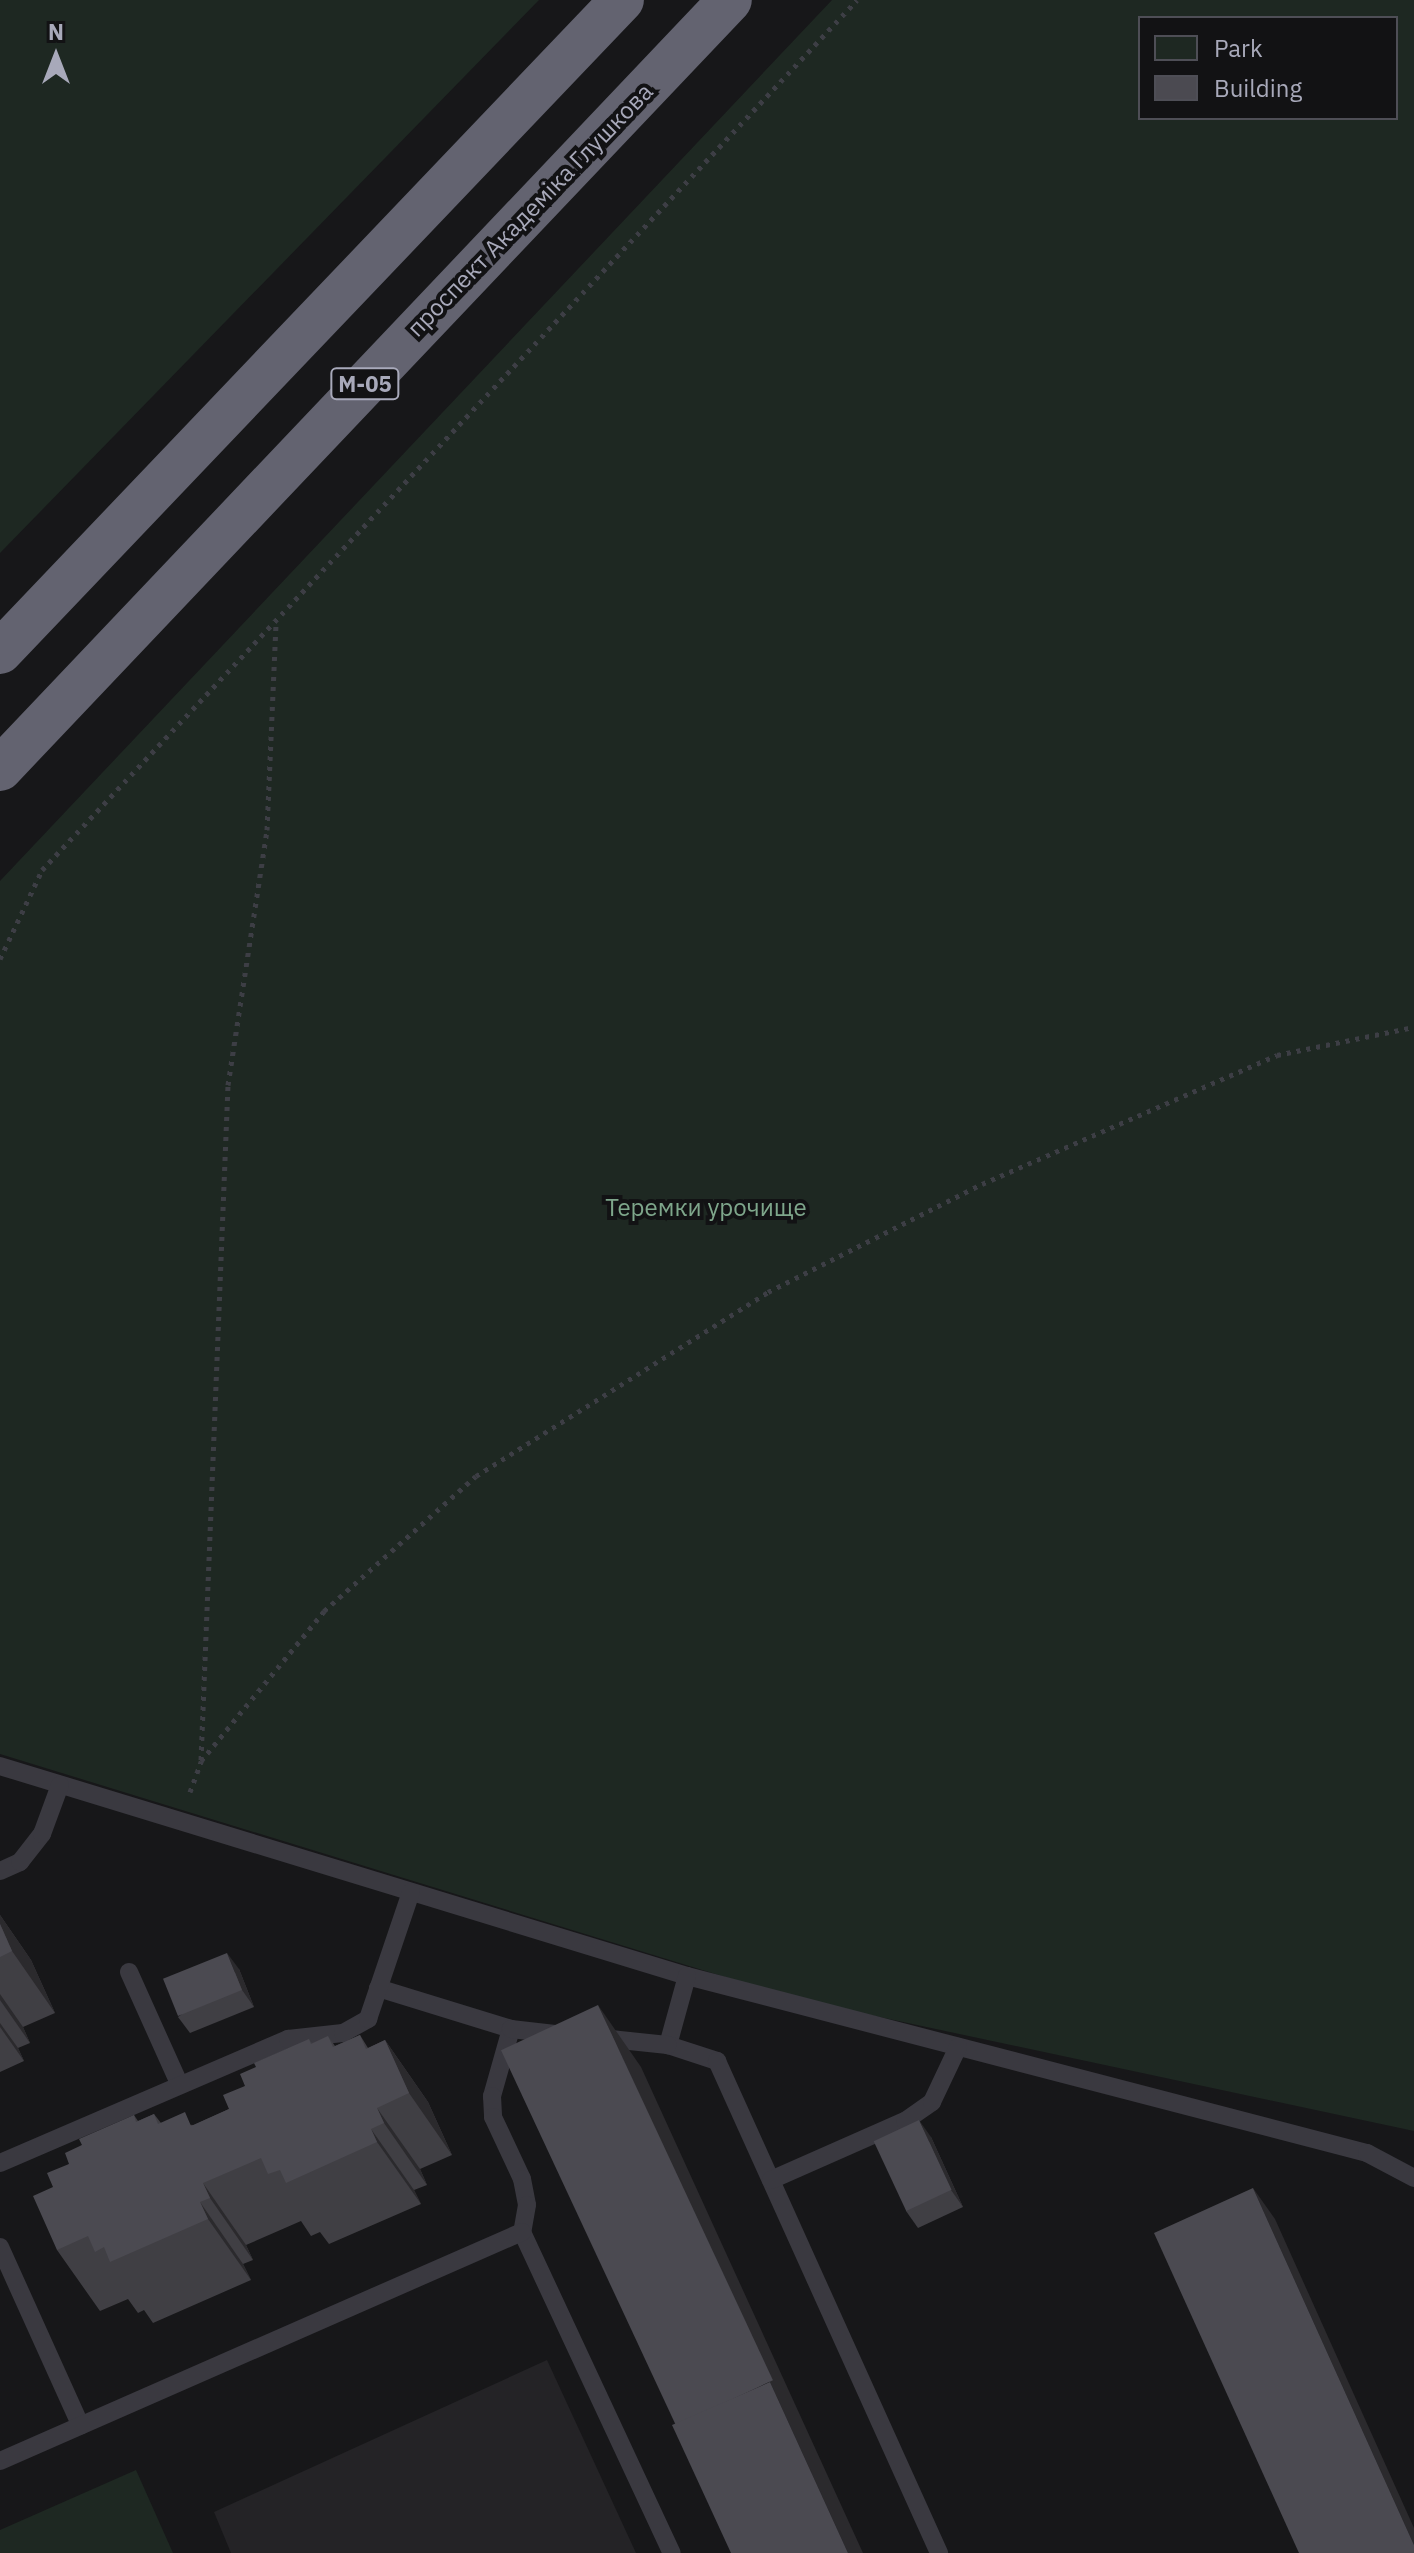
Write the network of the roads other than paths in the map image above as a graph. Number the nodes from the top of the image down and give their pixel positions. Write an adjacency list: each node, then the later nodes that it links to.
1 (622, 0): 3 (highway)
2 (730, 0): 4 (highway, проспект Академіка Глушкова / М-05)
3 (0, 652)
4 (0, 769)
5 (0, 1766): 6 (lane)
6 (60, 1785): 7 (lane); 8 (lane)
7 (0, 1871)
8 (411, 1892): 10 (lane); 11 (lane)
9 (129, 1972): 15 (lane)
10 (687, 1976): 13 (lane); 14 (lane)
11 (378, 1988): 12 (lane); 15 (lane)
12 (511, 2029): 13 (lane); 19 (lane)
13 (668, 2045): 18 (lane)
14 (958, 2047): 17 (lane); 18 (lane)
15 (179, 2083): 16 (lane)
16 (0, 2163)
17 (1414, 2178)
18 (771, 2180): 24 (lane)
19 (522, 2232): 21 (lane); 23 (lane)
20 (0, 2247): 21 (lane)
21 (81, 2426): 22 (lane)
22 (0, 2461)
23 (672, 2553)
24 (939, 2553)

